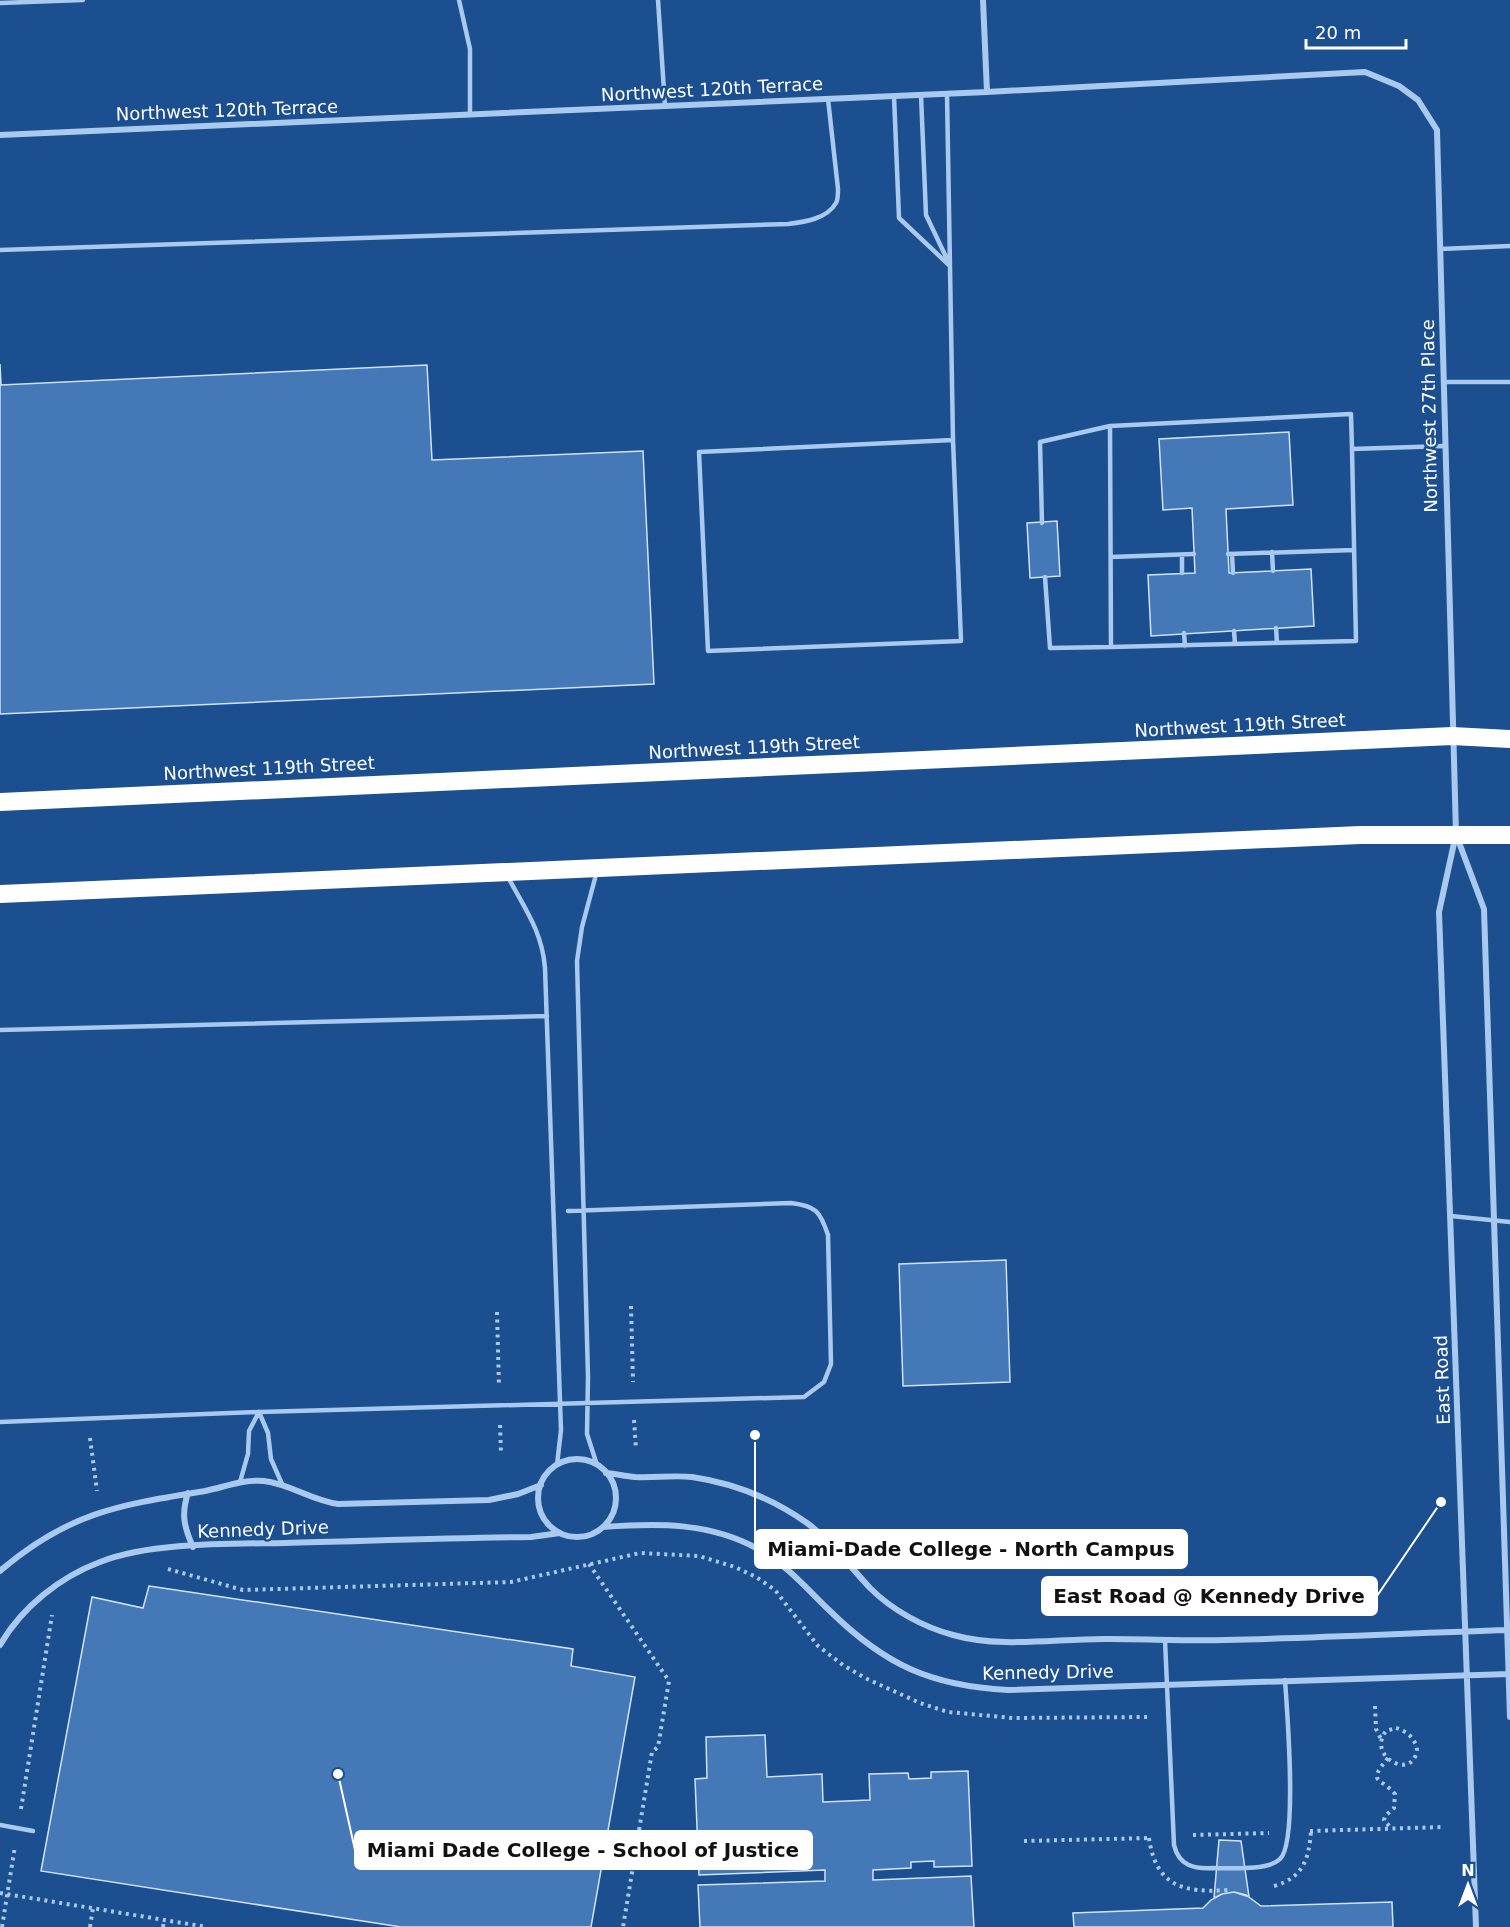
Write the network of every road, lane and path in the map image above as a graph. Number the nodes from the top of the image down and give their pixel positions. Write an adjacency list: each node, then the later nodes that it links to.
1 (83, 0): 5 (lane)
2 (459, 0): 13 (lane)
3 (658, 0): 12 (lane)
4 (983, 0): 6 (street)
5 (0, 3)
6 (987, 92): 7 (street, Northwest 120th Terrace); 11 (street, Northwest 120th Terrace)
7 (947, 94): 8 (street, Northwest 120th Terrace); 18 (lane)
8 (921, 95): 9 (street, Northwest 120th Terrace); 18 (lane)
9 (894, 96): 10 (street, Northwest 120th Terrace); 18 (lane)
10 (828, 99): 12 (street, Northwest 120th Terrace); 17 (lane)
11 (1418, 100): 16 (street, Northwest 27th Place)
12 (665, 106): 13 (street, Northwest 120th Terrace)
13 (470, 115): 14 (street, Northwest 120th Terrace)
14 (0, 135)
15 (1510, 246): 16 (lane)
16 (1440, 249): 19 (street, Northwest 27th Place)
17 (0, 250)
18 (950, 266): 22 (lane)
19 (1443, 382): 20 (lane); 23 (street, Northwest 27th Place)
20 (1510, 382)
21 (1110, 426): 24 (lane); 25 (lane); 30 (lane)
22 (953, 440): 22 (lane)
23 (1445, 446): 24 (lane); 42 (street, Northwest 27th Place)
24 (1352, 449): 26 (lane)
25 (1042, 523)
26 (1354, 550): 27 (lane); 38 (lane)
27 (1272, 552): 31 (lane); 33 (lane)
28 (1194, 554): 29 (lane)
29 (1182, 555): 30 (lane); 32 (lane)
30 (1111, 557): 41 (lane)
31 (1273, 571)
32 (1182, 573)
33 (1233, 573)
34 (1045, 577): 41 (lane)
35 (1276, 628): 38 (lane)
36 (1234, 631): 39 (lane)
37 (1184, 633): 40 (lane)
38 (1277, 643): 39 (lane)
39 (1234, 644): 40 (lane)
40 (1185, 645): 41 (lane)
41 (1111, 647)
42 (1452, 736): 43 (highway, Northwest 119th Street); 44 (highway, Northwest 119th Street); 45 (street, East Road)
43 (1510, 739)
44 (0, 802)
45 (1456, 834): 46 (highway); 47 (highway); 54 (street, East Road); 55 (street, East Road)
46 (1510, 835)
47 (598, 868): 48 (highway); 53 (lane)
48 (505, 872): 49 (highway); 50 (lane)
49 (0, 894)
50 (547, 1016): 51 (lane); 62 (lane)
51 (0, 1030)
52 (568, 1210): 53 (lane)
53 (584, 1210): 61 (lane); 61 (lane)
54 (1451, 1216): 55 (lane); 86 (street, East Road)
55 (1494, 1220): 56 (lane); 85 (street, East Road)
56 (1510, 1222)
57 (631, 1306): 59 (path)
58 (497, 1312): 60 (path)
59 (633, 1386)
60 (500, 1388)
61 (588, 1403): 62 (lane); 71 (lane)
62 (560, 1404): 63 (lane); 70 (lane)
63 (259, 1412): 65 (lane); 73 (lane); 74 (lane)
64 (634, 1418): 68 (path)
65 (88, 1419): 66 (lane); 76 (path)
66 (0, 1422)
67 (500, 1425): 69 (path)
68 (636, 1449)
69 (501, 1454)
70 (557, 1465): 71 (street); 75 (street)
71 (597, 1465): 72 (street)
72 (606, 1473): 78 (street); 87 (street, Kennedy Drive)
73 (240, 1482): 74 (street, Kennedy Drive); 77 (street, Kennedy Drive)
74 (282, 1484): 75 (street, Kennedy Drive)
75 (541, 1485): 79 (street)
76 (97, 1491)
77 (188, 1493): 80 (street); 83 (street, Kennedy Drive)
78 (603, 1527): 79 (street, Kennedy Drive); 92 (street, Kennedy Drive)
79 (560, 1533): 80 (street, Kennedy Drive)
80 (193, 1547): 88 (street, Kennedy Drive)
81 (589, 1564): 82 (path); 94 (path); 117 (path)
82 (158, 1566)
83 (0, 1571)
84 (53, 1611): 98 (path)
85 (1508, 1630): 86 (street, Kennedy Drive); 89 (street, East Road)
86 (1467, 1632): 87 (street, Kennedy Drive); 90 (street, East Road)
87 (1165, 1640): 92 (lane)
88 (0, 1645)
89 (1509, 1674): 90 (street, Kennedy Drive); 95 (street, East Road)
90 (1468, 1675): 91 (street, Kennedy Drive); 118 (street, East Road)
91 (1285, 1680): 92 (street, Kennedy Drive); 92 (lane)
92 (1167, 1684)
93 (1375, 1706): 96 (path)
94 (1149, 1717)
95 (1510, 1718)
96 (1381, 1740): 97 (path); 97 (path)
97 (1388, 1758): 101 (path)
98 (20, 1818)
99 (0, 1825): 102 (lane)
100 (1444, 1827): 101 (path)
101 (1392, 1829): 103 (path)
102 (33, 1832)
103 (1307, 1832)
104 (1269, 1833): 105 (path)
105 (1193, 1835)
106 (16, 1836): 110 (path)
107 (1154, 1838): 108 (path)
108 (1024, 1841)
109 (0, 1893): 110 (path)
110 (6, 1894): 111 (path); 113 (path)
111 (93, 1908): 112 (path); 114 (path)
112 (164, 1920): 115 (path); 116 (path)
113 (2, 1927)
114 (90, 1927)
115 (163, 1927)
116 (207, 1927)
117 (623, 1927)
118 (1476, 1927)

